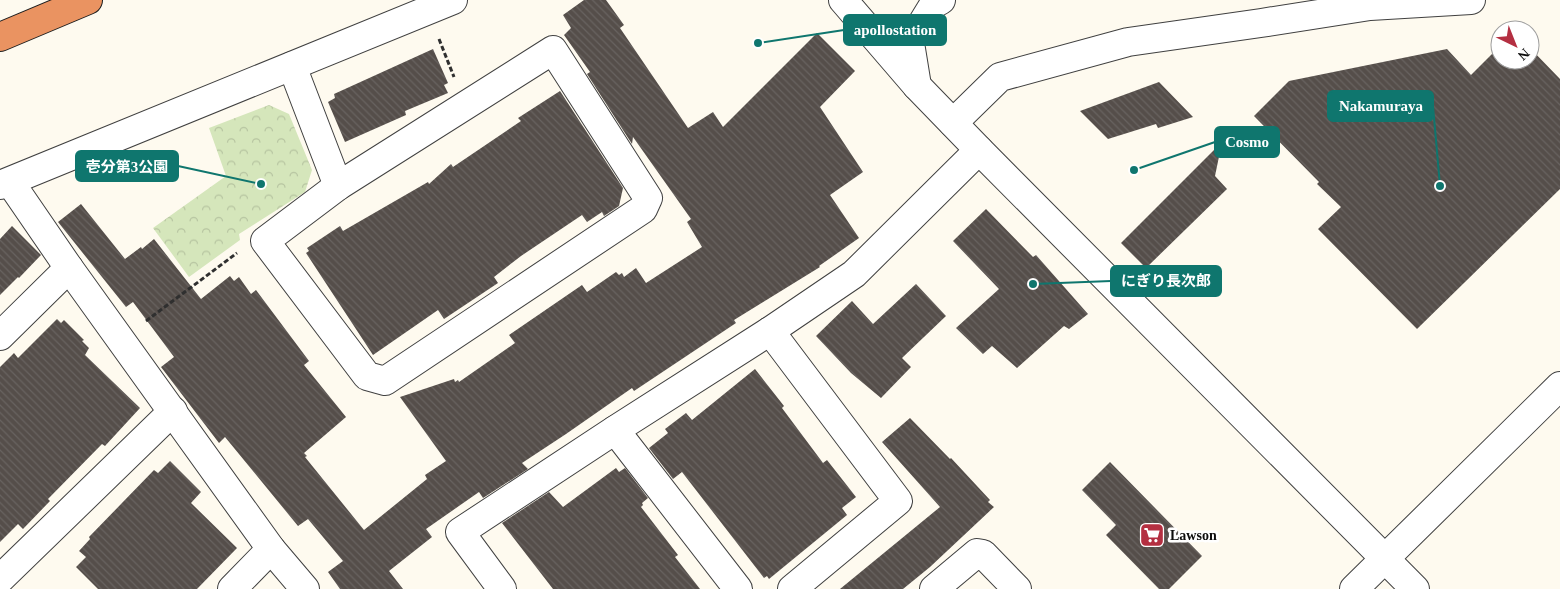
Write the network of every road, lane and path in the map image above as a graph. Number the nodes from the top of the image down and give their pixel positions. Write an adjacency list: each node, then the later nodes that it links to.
1 (88, 0): 6 (highway)
2 (453, 0): 8 (street)
3 (843, 0): 9 (street)
4 (941, 0): 9 (street)
5 (1471, 0): 11 (street)
6 (0, 37)
7 (438, 37): 10 (path)
8 (292, 66): 13 (street); 14 (street)
9 (917, 86): 11 (street)
10 (465, 106): 14 (street); 15 (street)
11 (953, 123): 12 (street)
12 (979, 150): 17 (street); 24 (street)
13 (5, 184): 16 (street)
14 (338, 186): 15 (street)
15 (265, 242): 19 (path)
16 (69, 268): 18 (street); 19 (street)
17 (770, 331): 22 (street); 30 (street)
18 (0, 336)
19 (121, 340): 21 (street)
20 (1560, 386): 24 (street)
21 (173, 411): 23 (street); 25 (street)
22 (615, 430): 28 (street); 29 (street)
23 (271, 549): 26 (street); 27 (street)
24 (1386, 558): 33 (street); 34 (street)
25 (0, 579)
26 (232, 589)
27 (305, 589)
28 (502, 589)
29 (738, 589)
30 (792, 589)
31 (934, 589): 32 (street)
32 (1017, 589)
33 (1354, 589)
34 (1415, 589)

